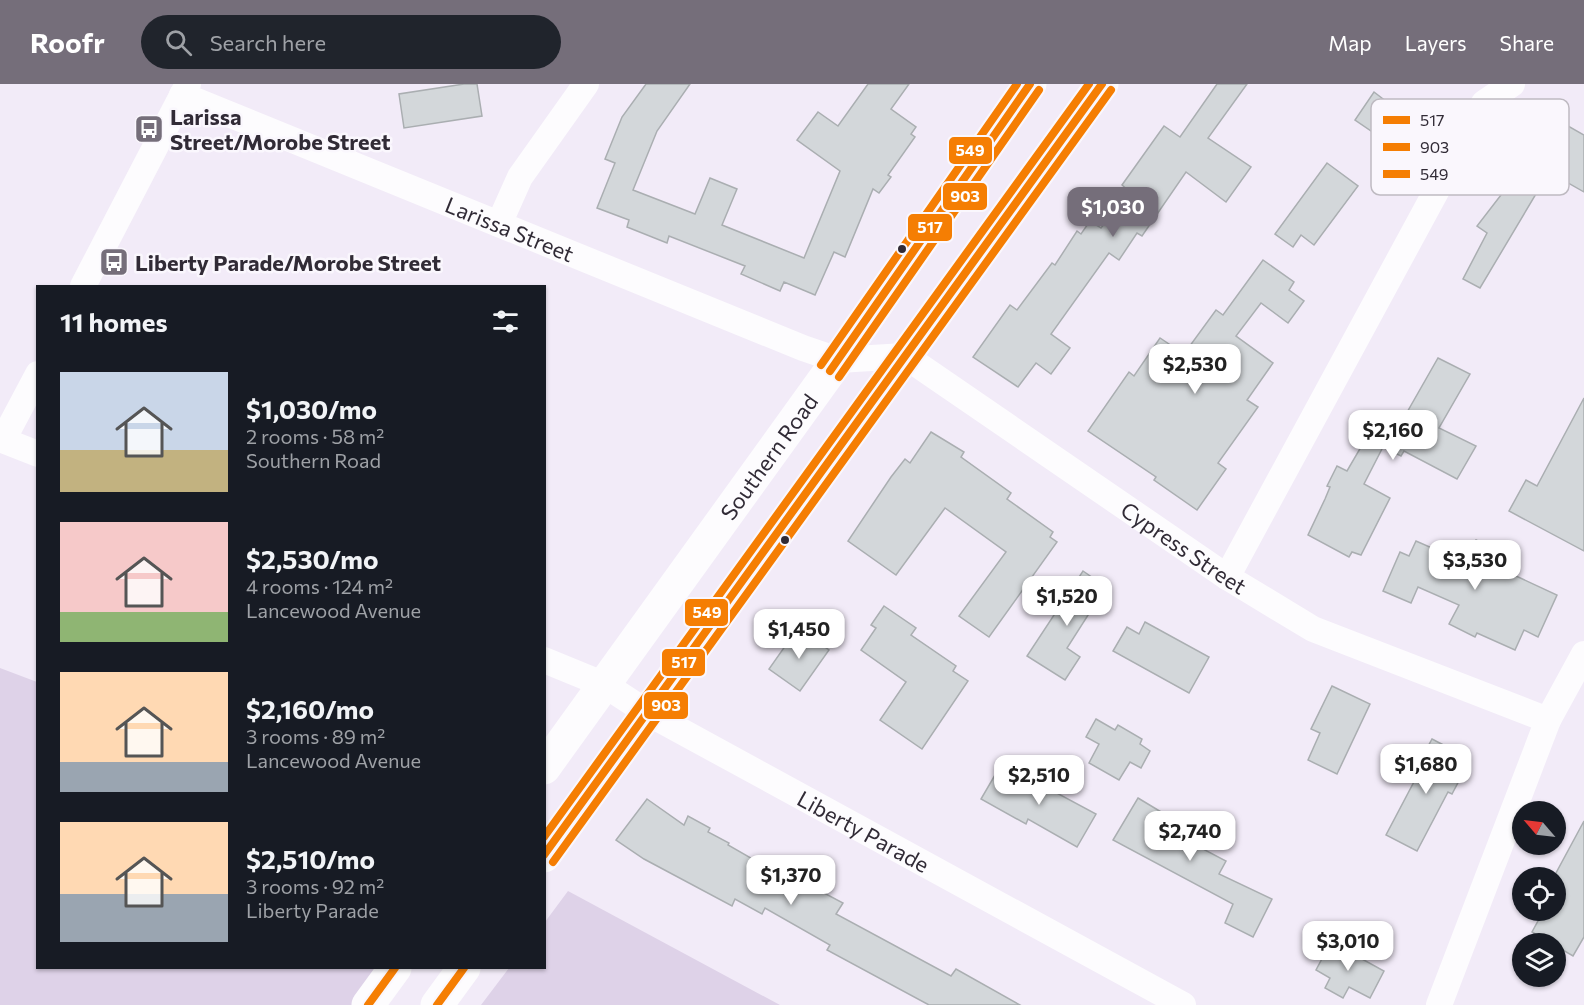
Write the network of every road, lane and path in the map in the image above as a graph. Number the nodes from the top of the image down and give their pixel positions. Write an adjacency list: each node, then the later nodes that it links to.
1 (586, 84): 8 (street)
2 (1030, 84): 11 (main road, Southern Road)
3 (1102, 84): 10 (main road)
4 (1512, 84): 6 (street)
5 (185, 89): 8 (street, Larissa Street); 9 (street)
6 (1490, 99)
7 (1434, 195): 15 (street)
8 (500, 224): 11 (street, Larissa Street)
9 (84, 285)
10 (905, 356): 11 (street); 15 (street, Cypress Street); 19 (main road)
11 (838, 360): 18 (main road, Southern Road)
12 (36, 378): 13 (street)
13 (2, 440): 14 (street)
14 (36, 453)
15 (1227, 577): 20 (street, Cypress Street)
16 (1584, 654): 20 (street)
17 (546, 661): 18 (street, Liberty Parade)
18 (604, 685): 19 (street, Liberty Parade); 21 (main road, Southern Road)
19 (648, 713): 22 (main road); 27 (street, Liberty Parade)
20 (1548, 720): 28 (street)
21 (546, 765)
22 (546, 853)
23 (394, 969): 25 (main road)
24 (463, 969): 26 (main road)
25 (368, 1005)
26 (437, 1005)
27 (1183, 1005)
28 (1438, 1005)

